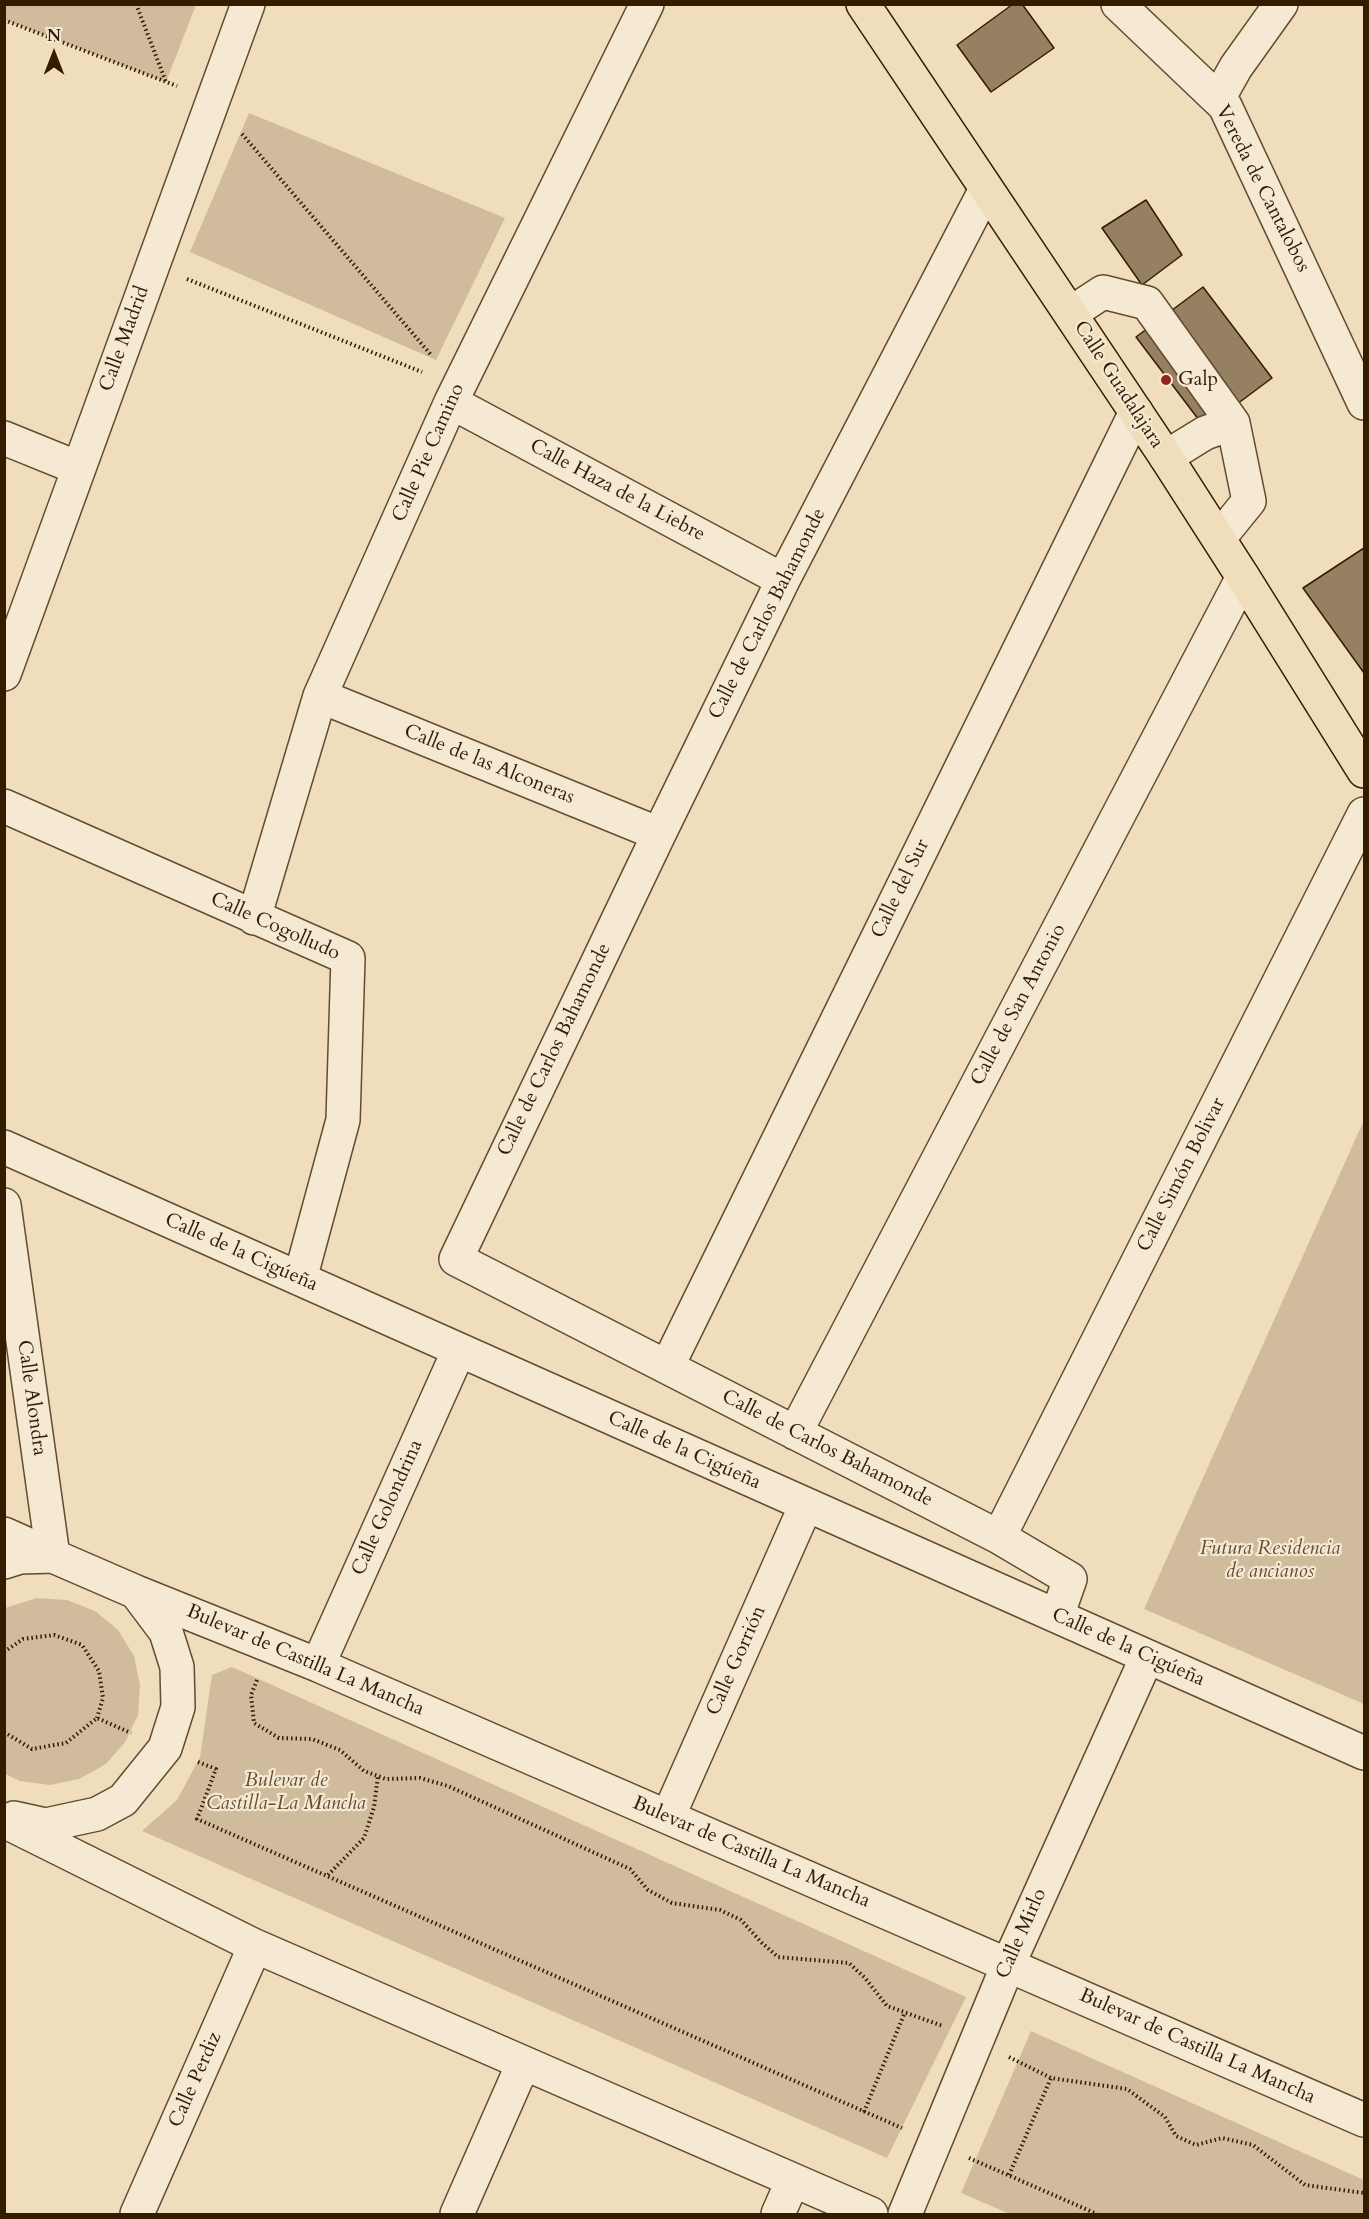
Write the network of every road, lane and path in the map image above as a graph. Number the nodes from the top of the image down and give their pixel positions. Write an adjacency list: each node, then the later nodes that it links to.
1 (136, 4): 8 (path)
2 (248, 4): 10 (street, Calle Madrid)
3 (647, 4): 14 (street, Calle Pie Camino)
4 (863, 4): 11 (main road, Calle Guadalajara)
5 (1118, 4): 9 (street, Vereda de Cantalobos)
6 (1281, 4): 9 (street)
7 (4, 20): 8 (path)
8 (166, 82): 10 (path)
9 (1218, 99): 15 (street, Vereda de Cantalobos)
10 (213, 100): 12 (street, Calle Madrid); 14 (path)
11 (986, 189): 13 (main road, Calle Guadalajara); 23 (street, Calle de Carlos Bahamonde)
12 (152, 266): 14 (path); 20 (street, Calle Madrid)
13 (1071, 313): 16 (main road, Calle Guadalajara); 17 (street)
14 (455, 394): 23 (street, Calle Haza de la Liebre); 25 (street, Calle Pie Camino)
15 (1365, 403)
16 (1136, 412): 19 (main road, Calle Guadalajara); 35 (street, Calle del Sur)
17 (1233, 423): 19 (street); 21 (street)
18 (4, 438): 20 (street)
19 (1166, 457): 21 (main road, Calle Guadalajara)
20 (78, 468): 24 (street, Calle Madrid)
21 (1219, 538): 22 (main road, Calle Guadalajara)
22 (1244, 577): 26 (main road, Calle Guadalajara); 36 (street, Calle de San Antonio)
23 (783, 580): 29 (street, Calle de Carlos Bahamonde)
24 (4, 674)
25 (320, 696): 29 (street, Calle de las Alconeras); 30 (street, Calle Pie Camino)
26 (1365, 771)
27 (4, 806): 30 (street, Calle Cogolludo)
28 (1365, 814): 39 (street, Calle Simón Bolivar)
29 (659, 834): 35 (street, Calle de Carlos Bahamonde)
30 (254, 918): 33 (street, Calle Cogolludo)
31 (4, 1147): 33 (street, Calle de la Cigúeña)
32 (4, 1205): 40 (street, Calle Alondra)
33 (300, 1279): 34 (street, Calle de la Cigúeña)
34 (459, 1350): 37 (street, Calle de la Cigúeña); 47 (street, Calle Golondrina)
35 (667, 1367): 36 (street, Calle de Carlos Bahamonde)
36 (795, 1433): 39 (street, Calle de Carlos Bahamonde)
37 (806, 1505): 43 (street, Calle de la Cigúeña); 54 (street, Calle Gorrión)
38 (4, 1534): 40 (street, Bulevar de Castilla La Mancha)
39 (999, 1537): 43 (street, Calle de Carlos Bahamonde)
40 (53, 1556): 41 (street, Bulevar de Castilla La Mancha); 42 (street, Bulevar de Castilla La Mancha)
41 (4, 1562)
42 (136, 1592): 44 (street, Bulevar de Castilla La Mancha); 50 (street, Bulevar de Castilla La Mancha)
43 (1056, 1616): 46 (street, Calle de la Cigúeña)
44 (270, 1646): 47 (street, Bulevar de Castilla La Mancha); 52 (path)
45 (4, 1652): 48 (path)
46 (1147, 1657): 51 (street, Calle de la Cigúeña); 58 (street, Calle Mirlo)
47 (318, 1665): 54 (street, Bulevar de Castilla La Mancha)
48 (97, 1718): 49 (path); 50 (path)
49 (4, 1732)
50 (165, 1748): 53 (street, Bulevar de Castilla La Mancha); 56 (path)
51 (1365, 1754)
52 (378, 1776): 56 (path); 59 (path)
53 (4, 1816)
54 (668, 1817): 58 (street, Bulevar de Castilla La Mancha)
55 (4, 1821): 57 (street)
56 (328, 1875): 63 (path)
57 (255, 1946): 61 (street); 69 (street, Calle Perdiz)
58 (1008, 1965): 60 (street, Calle Mirlo); 64 (street, Bulevar de Castilla La Mancha)
59 (905, 2012): 60 (path); 63 (path)
60 (976, 2041): 62 (path); 65 (street, Calle Mirlo)
61 (523, 2064): 67 (street); 70 (street)
62 (1051, 2078): 66 (path); 68 (path)
63 (864, 2112): 65 (path)
64 (1364, 2119)
65 (934, 2143): 66 (path); 73 (street, Calle Mirlo)
66 (1009, 2175): 74 (path)
67 (793, 2180): 71 (street); 72 (street)
68 (1365, 2193)
69 (137, 2214)
70 (457, 2214)
71 (778, 2214)
72 (871, 2214)
73 (905, 2214)
74 (1097, 2214)

